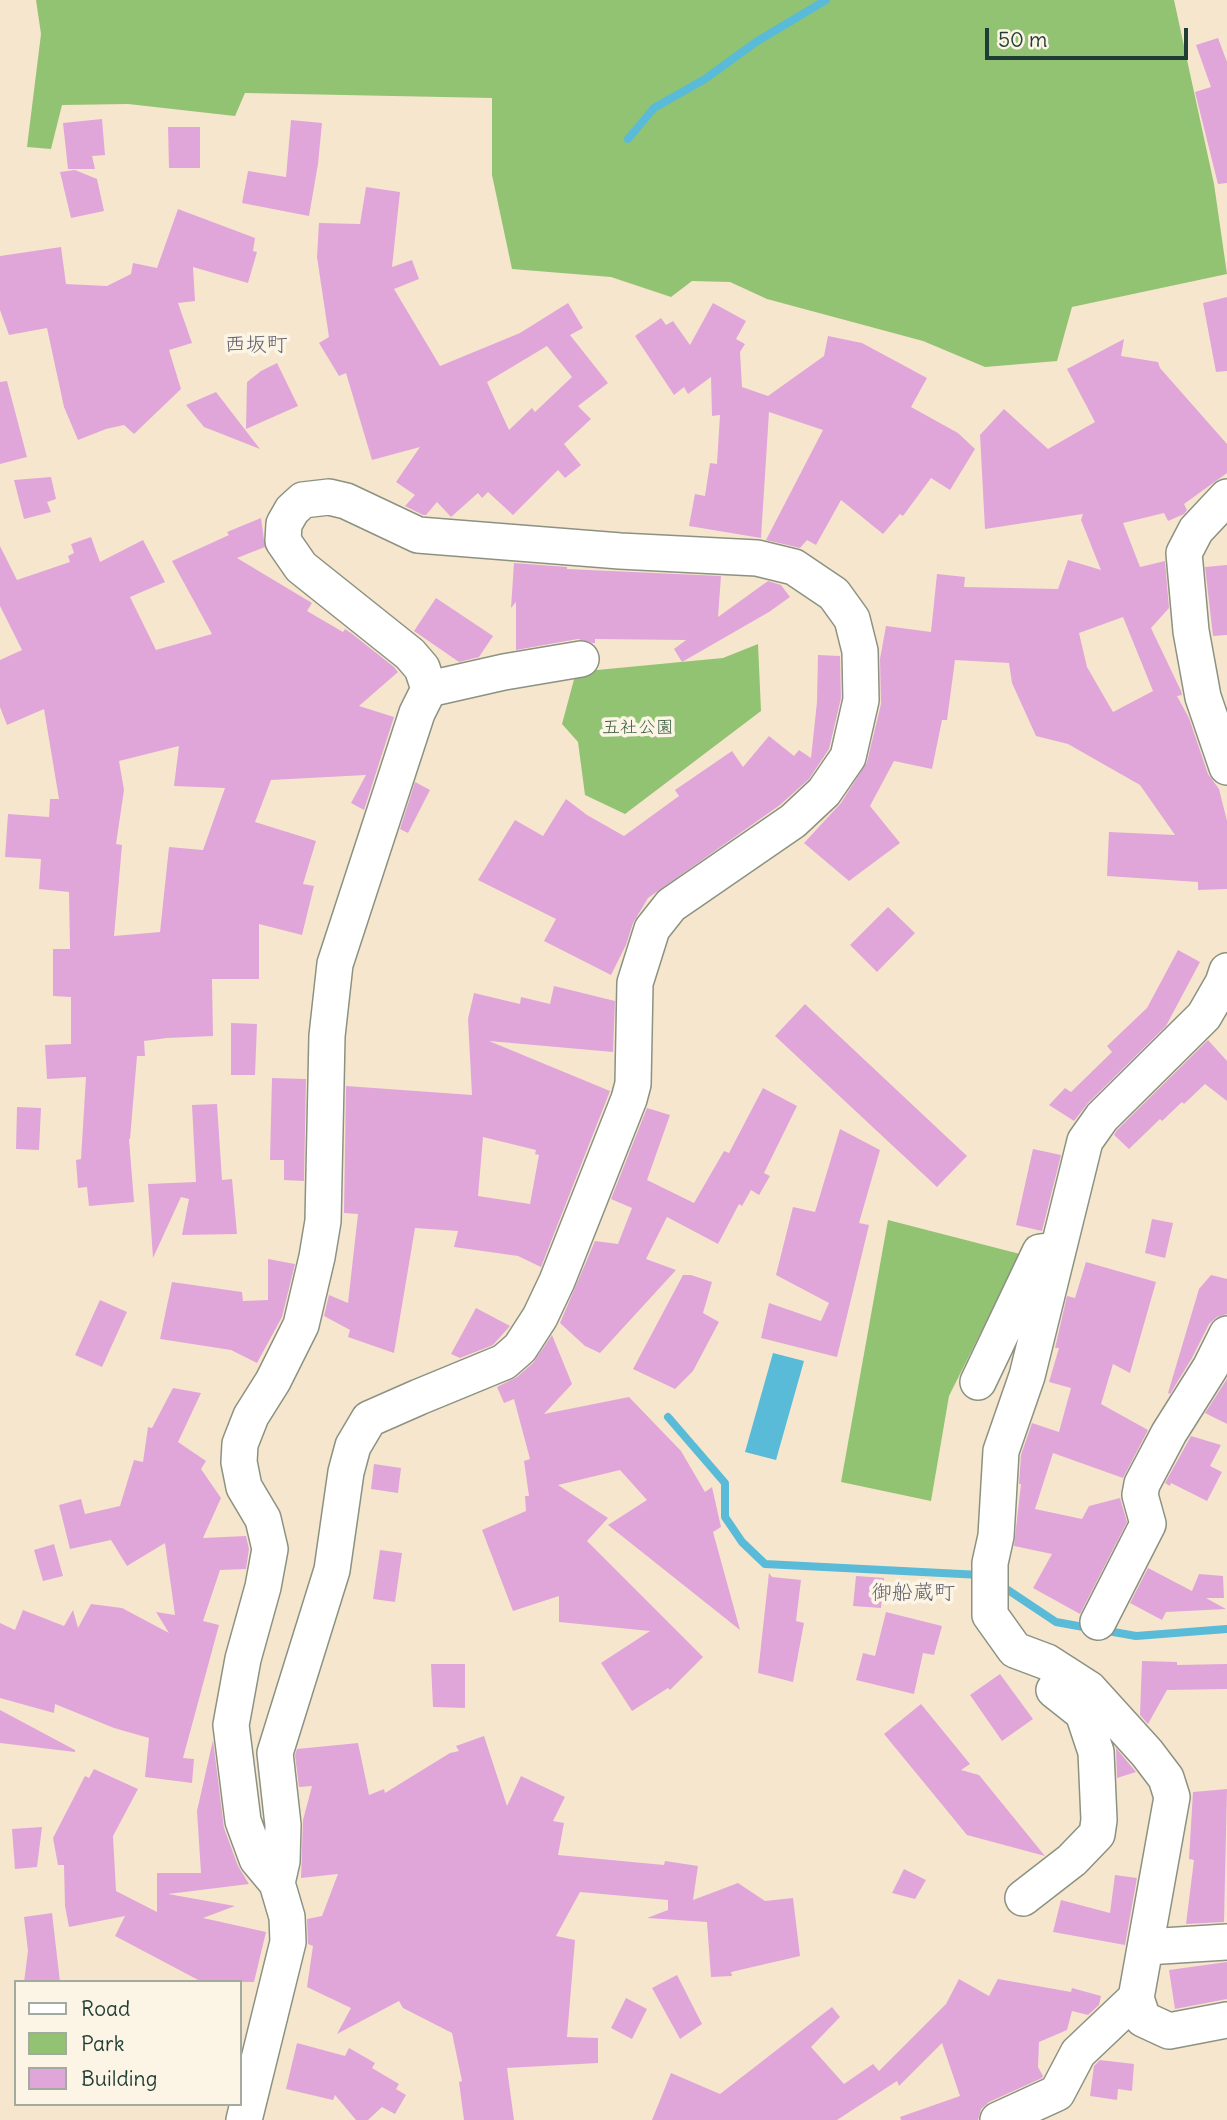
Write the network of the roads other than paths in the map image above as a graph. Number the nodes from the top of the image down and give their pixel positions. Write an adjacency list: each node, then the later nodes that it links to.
1 (1227, 496): 4 (street)
2 (581, 659): 3 (street)
3 (429, 689): 11 (street); 11 (street)
4 (1227, 767)
5 (1227, 971): 6 (street)
6 (1058, 1250): 8 (street); 10 (street)
7 (1227, 1334): 9 (street)
8 (978, 1382)
9 (1098, 1622)
10 (1015, 1650): 12 (street); 14 (street)
11 (277, 1883): 18 (street)
12 (1023, 1898)
13 (1227, 1942): 14 (street)
14 (1146, 1947): 15 (street)
15 (1136, 1998): 16 (street); 17 (street)
16 (1227, 2020)
17 (1006, 2116)
18 (244, 2120)

